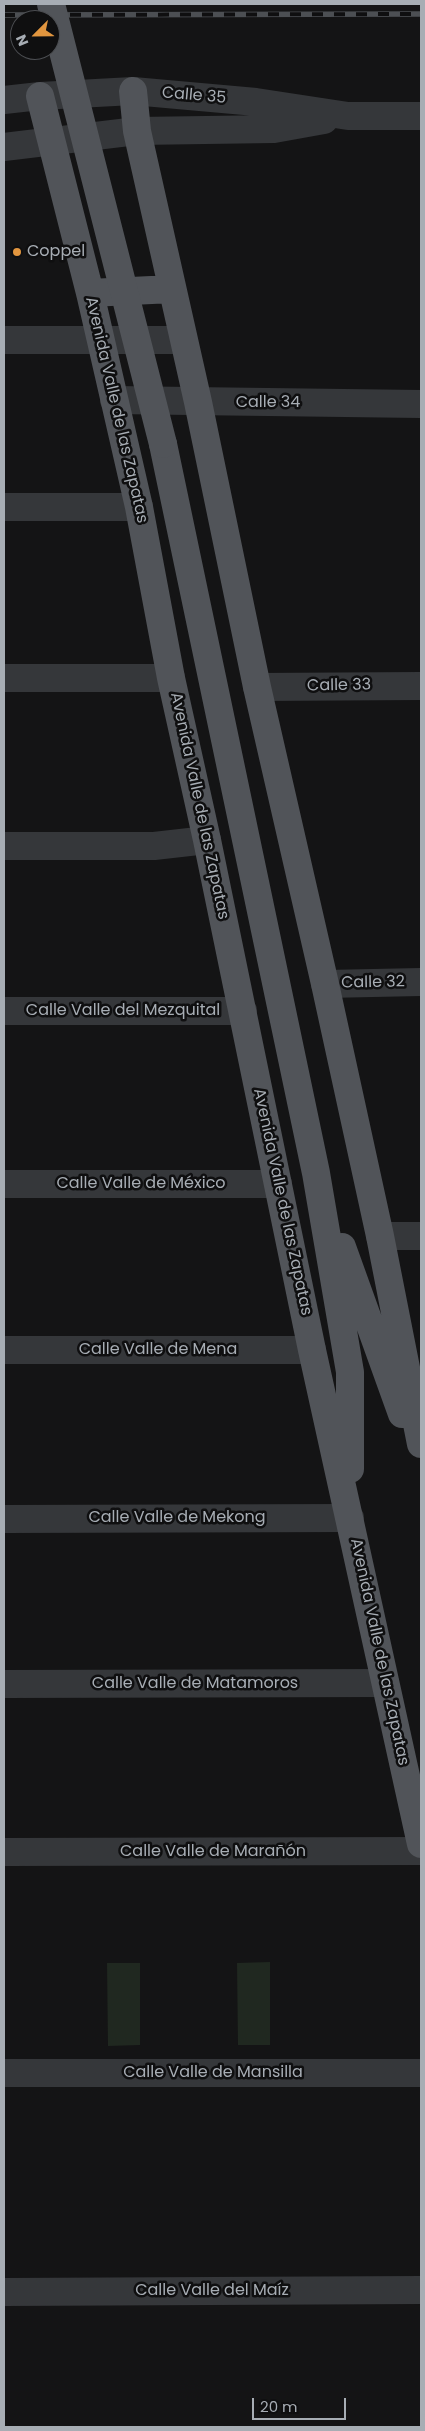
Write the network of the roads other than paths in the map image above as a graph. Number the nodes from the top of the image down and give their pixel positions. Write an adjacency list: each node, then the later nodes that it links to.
1 (52, 4): 30 (main road, Avenida Valle de las Zapatas, bridge)
2 (133, 91): 3 (street, Calle 35); 5 (street, Calle 35); 7 (main road)
3 (40, 96): 4 (street, Calle 35); 8 (main road, Avenida Valle de las Zapatas)
4 (4, 100)
5 (348, 116): 6 (street, Calle 35); 7 (street, Calle 35)
6 (421, 116)
7 (137, 132): 8 (street, Calle 35); 10 (main road)
8 (53, 142): 9 (street, Calle 35); 11 (main road, Avenida Valle de las Zapatas)
9 (4, 147)
10 (172, 289): 11 (main road); 14 (main road)
11 (90, 293): 13 (main road, Avenida Valle de las Zapatas)
12 (4, 340): 13 (street)
13 (100, 340): 14 (street); 15 (main road, Avenida Valle de las Zapatas)
14 (183, 340): 16 (main road)
15 (114, 400): 16 (street, Calle 34); 18 (main road, Avenida Valle de las Zapatas)
16 (198, 402): 17 (street, Calle 34); 23 (main road)
17 (421, 404)
18 (139, 507): 19 (street); 21 (main road, Avenida Valle de las Zapatas)
19 (4, 508)
20 (4, 678): 21 (street)
21 (171, 678): 24 (main road, Avenida Valle de las Zapatas)
22 (421, 686): 23 (street, Calle 33)
23 (257, 687): 27 (main road)
24 (207, 840): 25 (street); 29 (main road, Avenida Valle de las Zapatas)
25 (4, 846)
26 (421, 982): 27 (street, Calle 32)
27 (325, 984): 33 (main road)
28 (4, 1011): 29 (street, Calle Valle del Mezquital)
29 (243, 1011): 32 (main road, Avenida Valle de las Zapatas)
30 (316, 1172): 38 (main road, Avenida Valle de las Zapatas); 39 (main road, Avenida Valle de las Zapatas)
31 (4, 1184): 32 (street, Calle Valle de México)
32 (278, 1184): 36 (main road, Avenida Valle de las Zapatas)
33 (380, 1236): 34 (street); 37 (main road)
34 (421, 1236)
35 (4, 1350): 36 (street, Calle Valle de Mena)
36 (312, 1350): 39 (main road, Avenida Valle de las Zapatas)
37 (421, 1444)
38 (421, 1461)
39 (350, 1518): 40 (street, Calle Valle de Mekong); 41 (main road, Avenida Valle de las Zapatas)
40 (4, 1519)
41 (385, 1683): 42 (street, Calle Valle de Matamoros); 43 (main road, Avenida Valle de las Zapatas)
42 (4, 1684)
43 (421, 1844)
44 (4, 1852): 45 (street, Calle Valle de Marañón)
45 (421, 1852)
46 (4, 2073): 47 (street, Calle Valle de Mansilla)
47 (421, 2073)
48 (421, 2290): 49 (street, Calle Valle del Maíz)
49 (4, 2292)

